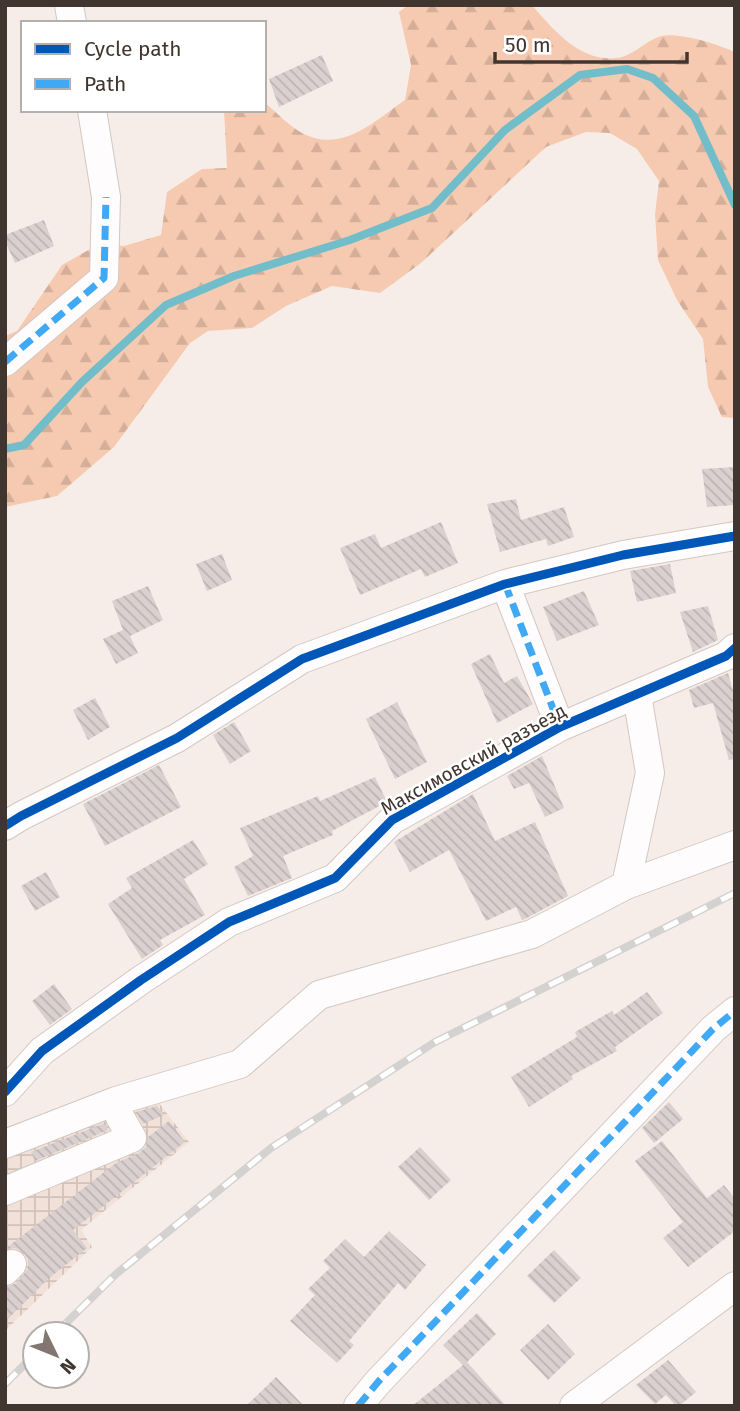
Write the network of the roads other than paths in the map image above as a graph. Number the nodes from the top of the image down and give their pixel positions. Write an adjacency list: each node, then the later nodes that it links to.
1 (92, 112): 2 (street)
2 (5, 362)
3 (735, 536): 4 (street)
4 (505, 584): 7 (street); 8 (street)
5 (735, 648): 6 (street, Максимовский разъезд)
6 (637, 695): 7 (street, Максимовский разъезд); 10 (street)
7 (561, 727): 12 (street, Максимовский разъезд)
8 (5, 826)
9 (735, 845): 10 (street)
10 (626, 885): 14 (street)
11 (735, 1011): 17 (street)
12 (5, 1092)
13 (120, 1117): 15 (street)
14 (5, 1144)
15 (5, 1191)
16 (735, 1286): 18 (street)
17 (358, 1406)
18 (574, 1406)

